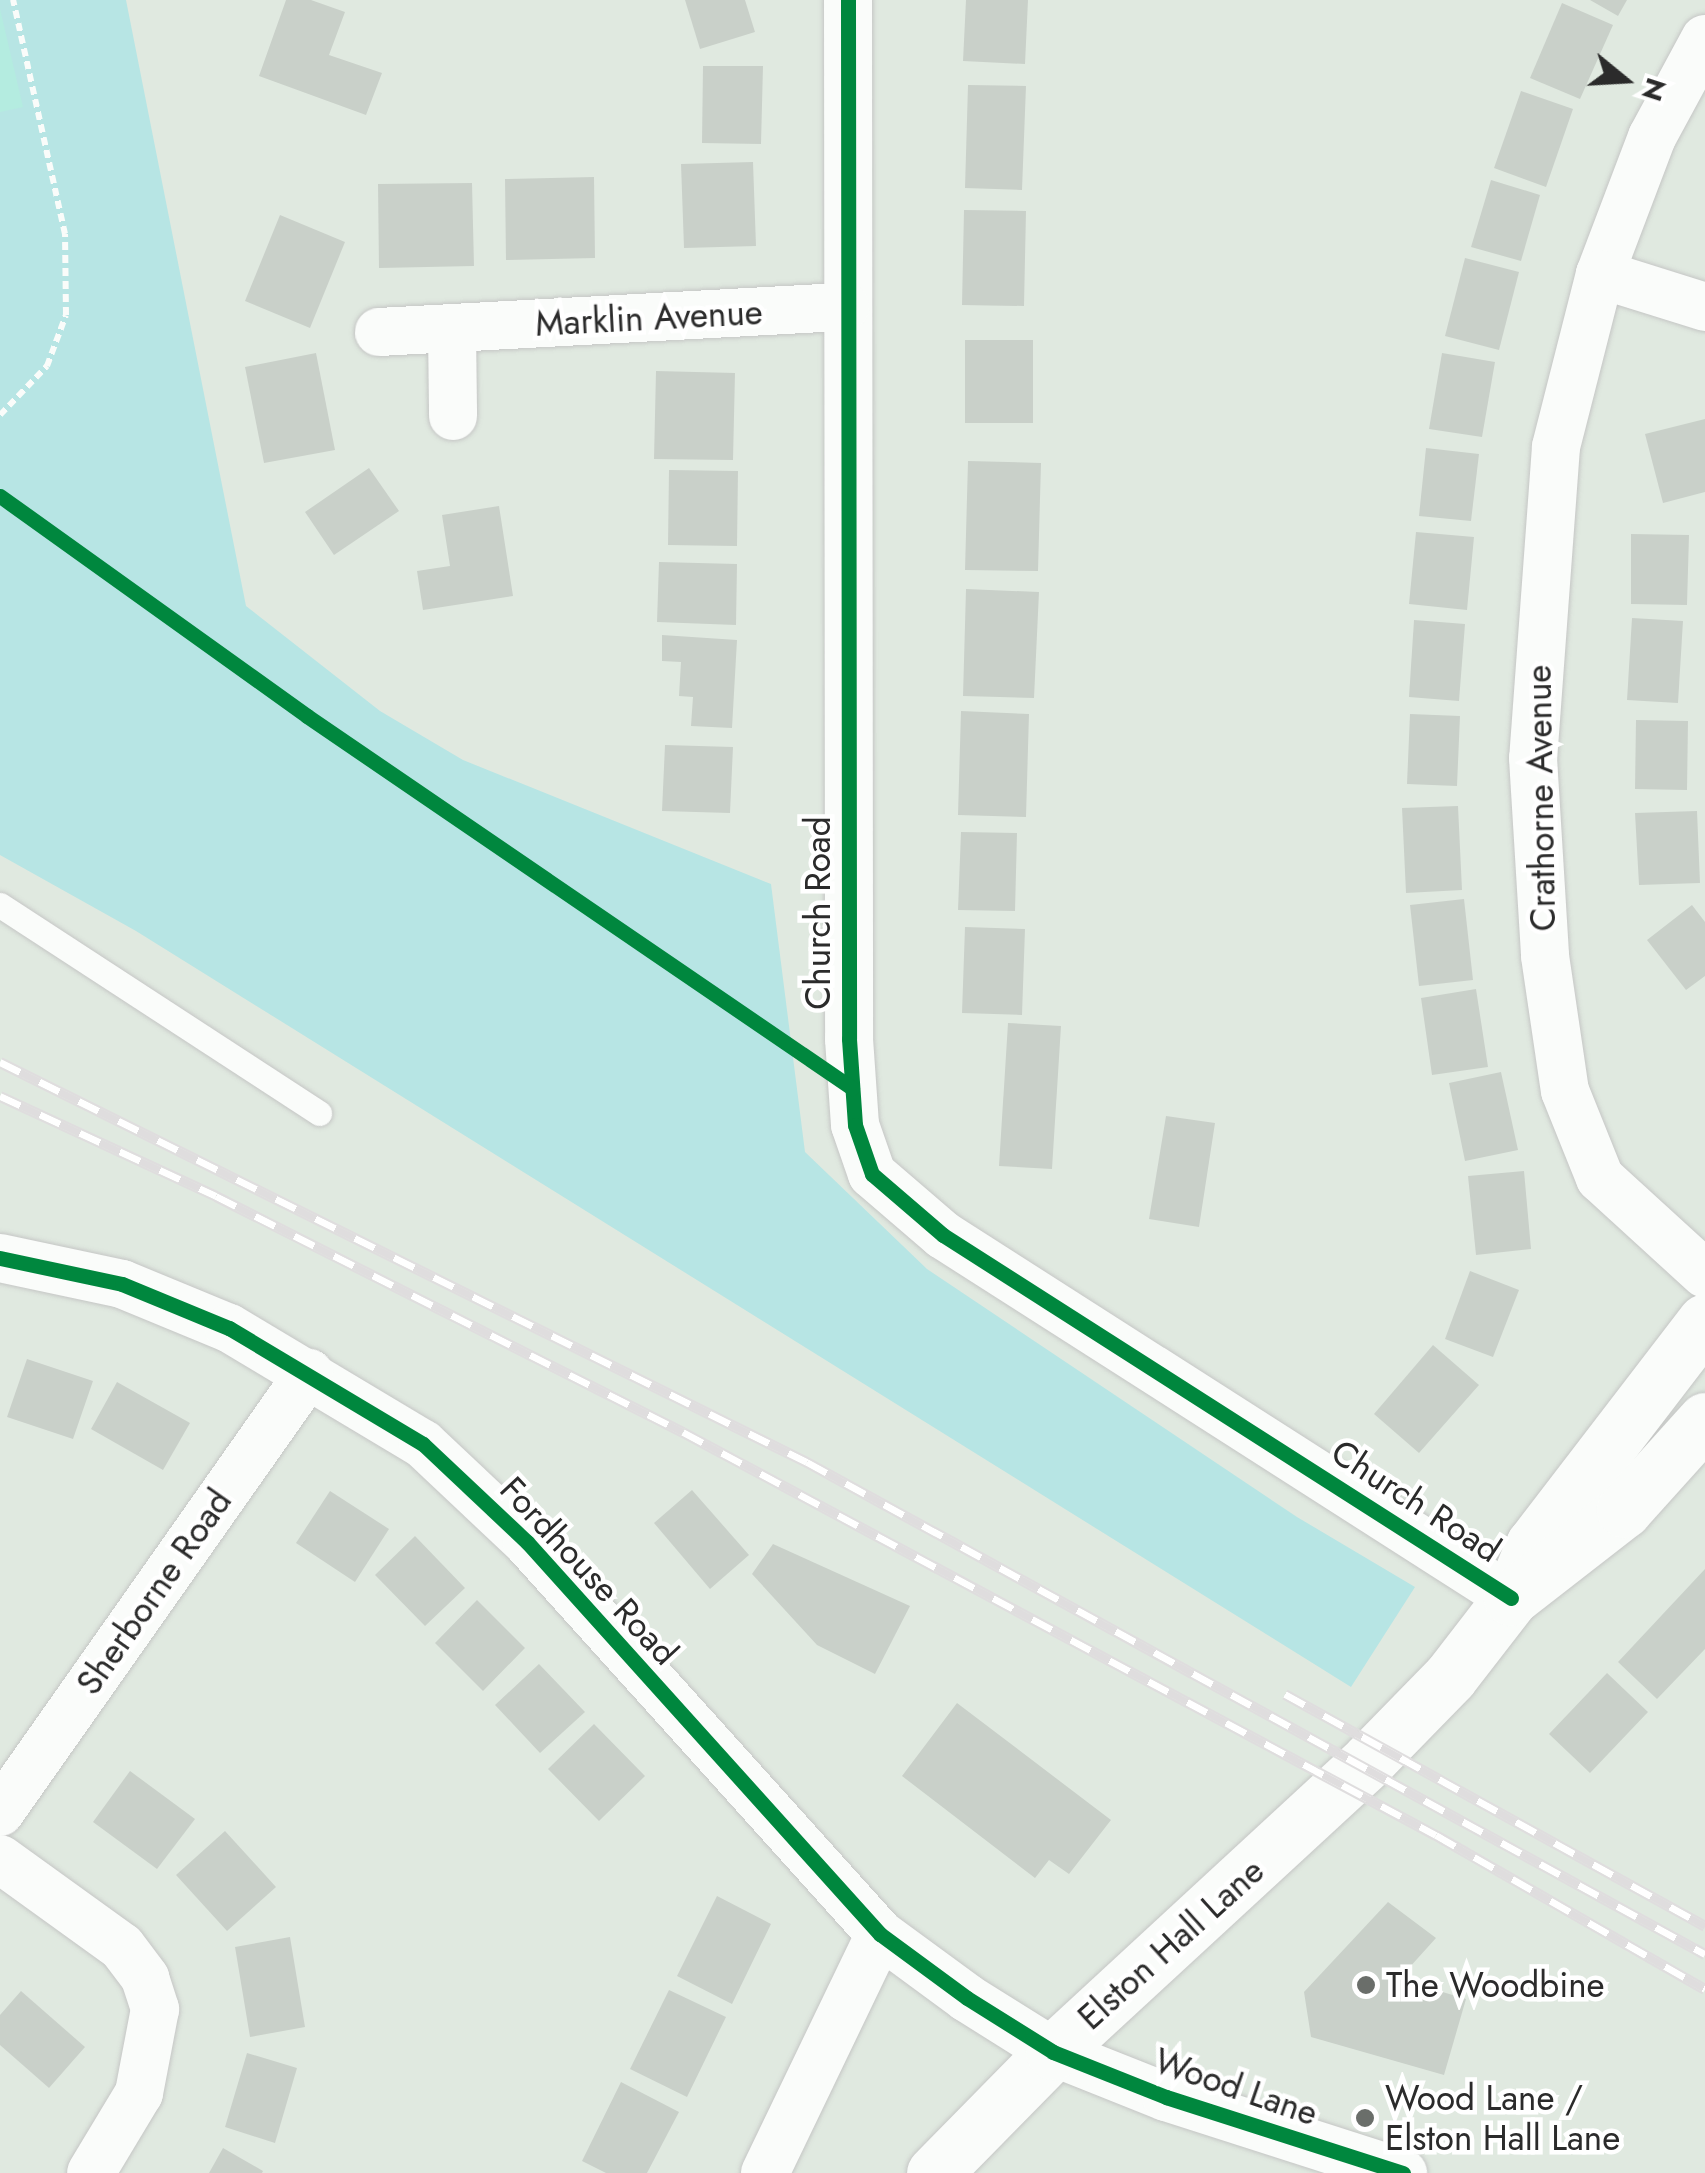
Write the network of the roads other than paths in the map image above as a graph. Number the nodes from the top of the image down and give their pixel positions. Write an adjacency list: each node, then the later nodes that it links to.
1 (848, 0): 5 (street, Church Road)
2 (1705, 40): 3 (street, Crathorne Avenue)
3 (1600, 274): 4 (street); 12 (street, Crathorne Avenue)
4 (1705, 306)
5 (845, 307): 6 (street, Marklin Avenue); 16 (street, Church Road)
6 (452, 329): 7 (street, Marklin Avenue); 8 (street)
7 (379, 332)
8 (453, 416)
9 (0, 906): 10 (lane)
10 (319, 1113)
11 (0, 1258): 14 (street, Fordhouse Road)
12 (1705, 1274)
13 (1705, 1322): 16 (street)
14 (309, 1373): 17 (street, Sherborne Road); 19 (street, Fordhouse Road)
15 (1705, 1420): 16 (street)
16 (1512, 1598): 20 (street, Elston Hall Lane)
17 (0, 1812)
18 (0, 1859): 21 (street)
19 (880, 1934): 20 (street, Fordhouse Road); 22 (street)
20 (1052, 2052): 23 (street, Elston Hall Lane); 24 (street, Wood Lane)
21 (91, 2173)
22 (765, 2173)
23 (934, 2173)
24 (1402, 2173)

